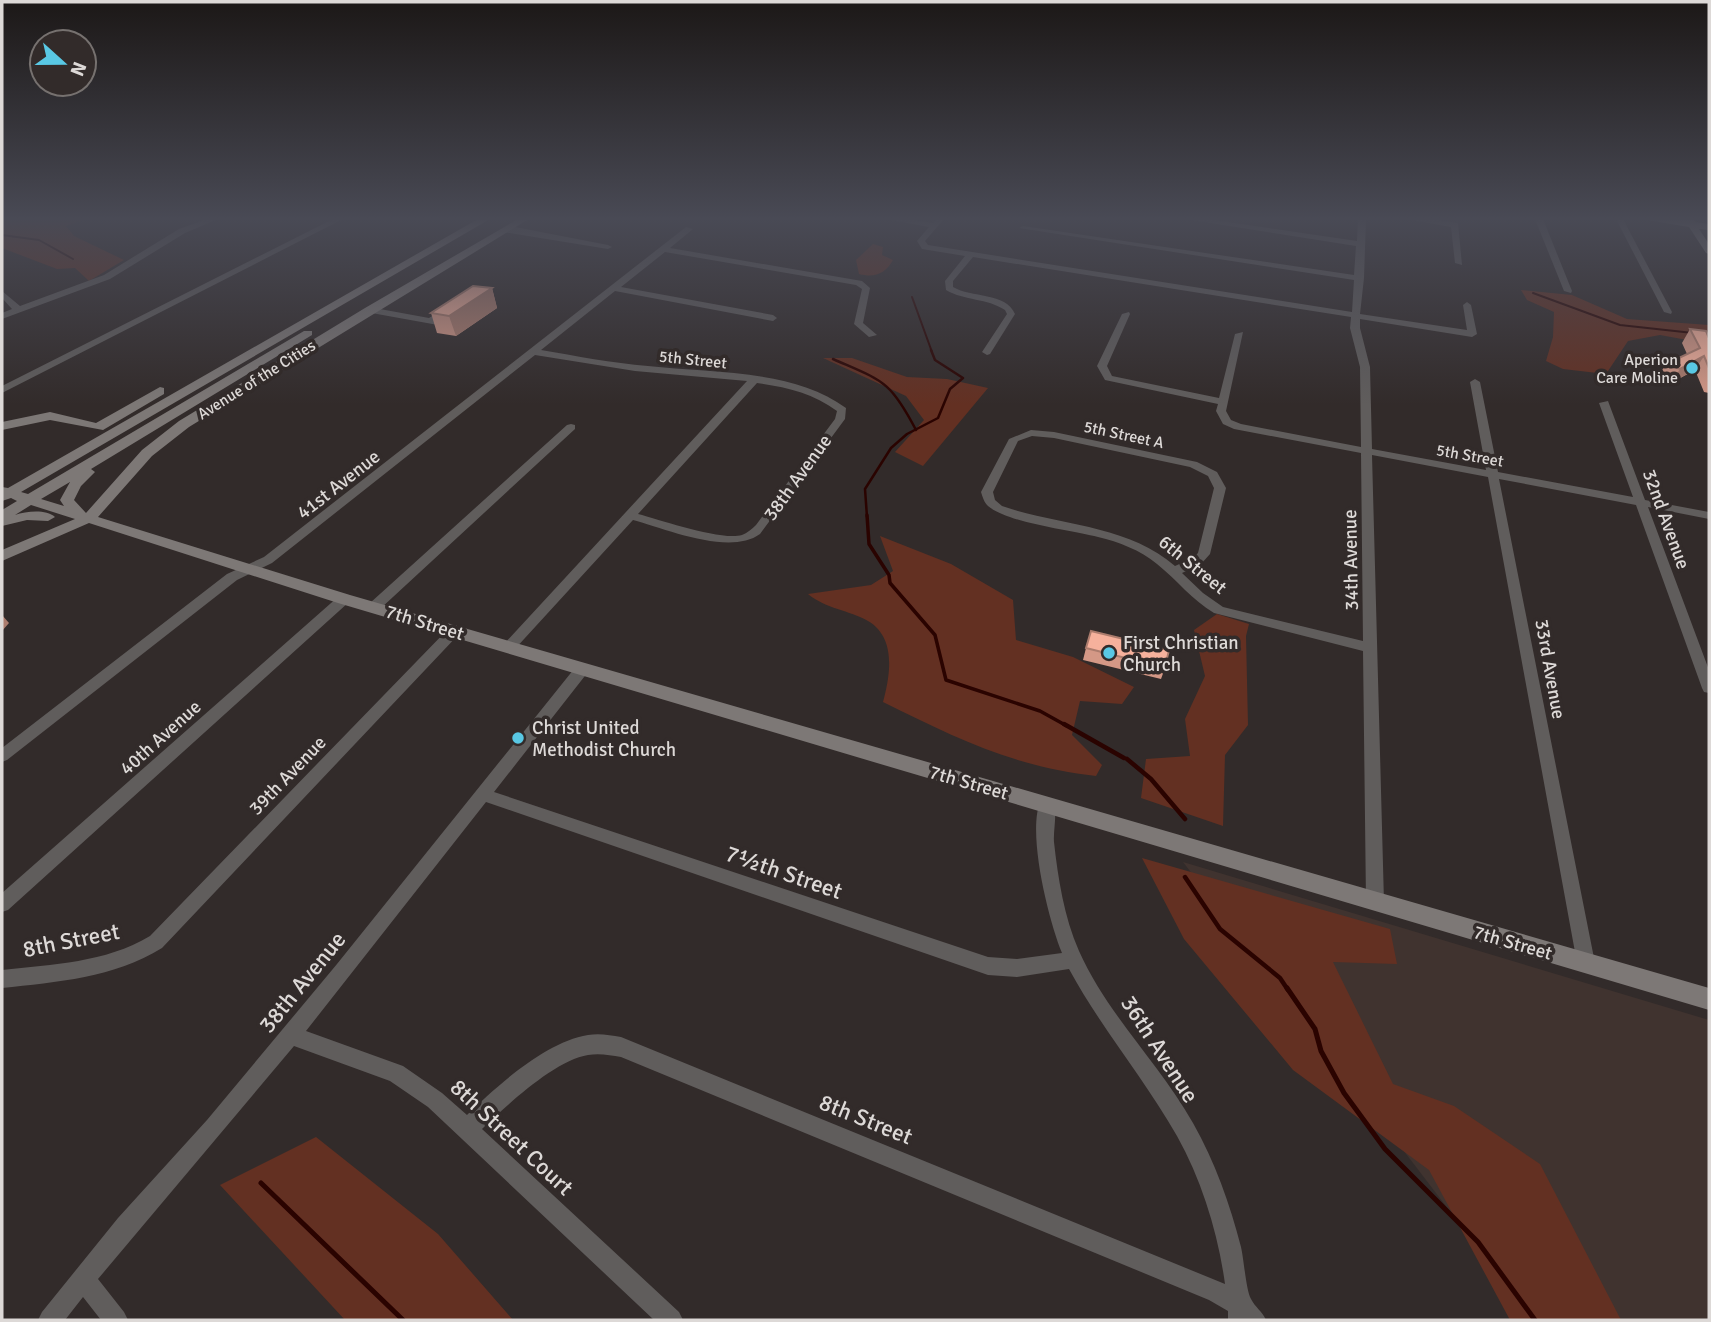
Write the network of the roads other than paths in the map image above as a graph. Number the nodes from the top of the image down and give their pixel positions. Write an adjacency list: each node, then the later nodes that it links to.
1 (97, 281): 18 (street)
2 (218, 281): 35 (street)
3 (353, 281): 28 (main road, Avenue of the Cities)
4 (378, 281): 43 (main road, Avenue of the Cities)
5 (409, 281): 31 (main road, Avenue of the Cities)
6 (417, 281): 19 (main road, Avenue of the Cities)
7 (622, 281): 14 (street, 41st Avenue)
8 (846, 281): 27 (street)
9 (949, 281): 30 (street)
10 (1133, 281): 23 (street)
11 (1360, 281): 23 (street, 34th Avenue)
12 (1563, 281): 15 (street)
13 (1652, 281): 20 (street)
14 (613, 288): 24 (street); 29 (street, 41st Avenue)
15 (1567, 291)
16 (2, 293): 18 (street)
17 (1466, 306): 23 (street)
18 (18, 310): 22 (street)
19 (369, 310): 25 (street); 51 (main road, Avenue of the Cities)
20 (1668, 312)
21 (1126, 314): 36 (street)
22 (2, 316)
23 (1356, 316): 41 (street, 34th Avenue)
24 (773, 318)
25 (432, 320)
26 (1240, 334): 36 (street)
27 (872, 335)
28 (255, 337)
29 (535, 352): 32 (street, 5th Street); 54 (street, 41st Avenue)
30 (986, 352)
31 (235, 377): 44 (main road, Avenue of the Cities); 51 (main road)
32 (753, 381): 38 (street, 5th Street); 48 (street)
33 (1475, 382): 42 (street, 33rd Avenue)
34 (170, 385): 39 (main road)
35 (2, 390)
36 (1223, 402): 41 (street, 5th Street)
37 (1604, 403): 45 (street, 32nd Avenue)
38 (842, 410): 48 (street, 38th Avenue)
39 (2, 426)
40 (571, 427): 57 (street)
41 (1367, 452): 42 (street, 5th Street); 60 (street, 34th Avenue)
42 (1494, 475): 45 (street, 5th Street); 70 (street, 33rd Avenue)
43 (5, 496): 44 (main road, 7th Street); 49 (main road); 50 (main road, 7th Street)
44 (29, 499): 51 (main road, 7th Street)
45 (1640, 502): 47 (street, 5th Street); 62 (street, 32nd Avenue)
46 (993, 504): 55 (street, 6th Street); 55 (street, 5th Street A)
47 (1709, 514)
48 (629, 515): 59 (street)
49 (2, 516)
50 (48, 517): 51 (main road, 7th Street); 52 (main road)
51 (81, 520): 53 (main road, Avenue of the Cities); 54 (main road, 7th Street)
52 (2, 523)
53 (2, 555)
54 (238, 567): 56 (main road, 7th Street); 63 (street, 41st Avenue)
55 (1175, 571): 60 (street, 6th Street)
56 (344, 599): 57 (main road, 7th Street); 67 (street, 40th Avenue)
57 (374, 607): 58 (main road, 7th Street)
58 (455, 630): 59 (main road, 7th Street); 68 (street, 39th Avenue)
59 (509, 647): 61 (main road, 7th Street)
60 (1371, 648): 66 (street, 34th Avenue)
61 (583, 668): 64 (street, 38th Avenue); 65 (main road, 7th Street)
62 (1709, 688)
63 (2, 757)
64 (481, 794): 69 (street, 7½th Street); 73 (street, 38th Avenue)
65 (1047, 805): 66 (main road, 7th Street); 69 (street, 36th Avenue)
66 (1375, 902): 70 (main road, 7th Street)
67 (2, 904)
68 (148, 947): 71 (street, 8th Street)
69 (1074, 960): 76 (street, 36th Avenue)
70 (1586, 963): 72 (main road, 7th Street)
71 (2, 979)
72 (1709, 999)
73 (290, 1035): 74 (street, 8th Street Court); 75 (street, 38th Avenue)
74 (466, 1130): 76 (street, 8th Street); 79 (street, 8th Street Court)
75 (84, 1279): 77 (street, 38th Avenue); 78 (street)
76 (1245, 1315)
77 (50, 1320)
78 (117, 1320)
79 (671, 1320)

